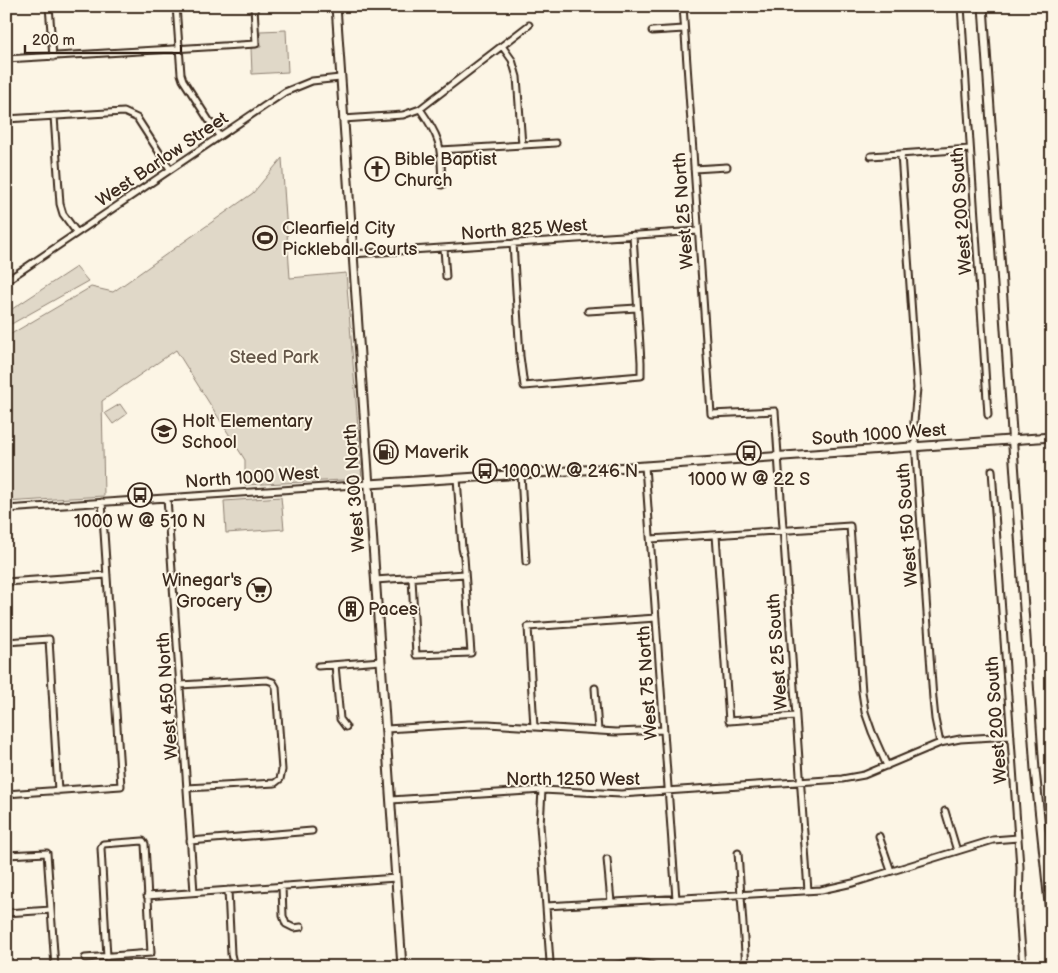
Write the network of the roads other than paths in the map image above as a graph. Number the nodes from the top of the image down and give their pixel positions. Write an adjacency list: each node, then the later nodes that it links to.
1 (49, 6): 13 (street)
2 (176, 6): 12 (street)
3 (254, 6): 12 (street)
4 (336, 6): 15 (main road, West 300 North)
5 (683, 6): 9 (street, West 25 North)
6 (961, 6): 23 (street, West 200 South)
7 (983, 6): 44 (main road)
8 (529, 24): 11 (street)
9 (684, 29): 10 (street); 29 (street, West 25 North)
10 (652, 31)
11 (502, 46): 16 (street); 22 (street)
12 (180, 49): 13 (street); 20 (street)
13 (53, 57): 14 (street)
14 (6, 59)
15 (340, 78): 18 (main road, West 300 North); 20 (street, West Barlow Street)
16 (420, 110): 18 (street); 24 (street)
17 (54, 116): 19 (street); 28 (street); 32 (street)
18 (343, 118): 36 (main road, West 300 North)
19 (6, 119)
20 (219, 136): 28 (street, West Barlow Street)
21 (556, 143): 22 (street)
22 (522, 145): 24 (street)
23 (970, 149): 25 (street); 42 (street, West 200 South)
24 (440, 150): 30 (street)
25 (901, 154): 26 (street); 45 (street, West 150 South)
26 (871, 156)
27 (727, 167): 29 (street)
28 (170, 169): 32 (street, West Barlow Street)
29 (694, 169): 31 (street, West 25 North)
30 (442, 185)
31 (698, 231): 33 (street, North 825 West); 41 (street, West 25 North)
32 (77, 233): 38 (street, West Barlow Street)
33 (633, 235): 34 (street, North 825 West); 39 (street)
34 (512, 243): 35 (street, North 825 West); 39 (street)
35 (444, 248): 36 (street, North 825 West); 37 (street)
36 (352, 254): 52 (main road, West 300 North)
37 (446, 277)
38 (6, 281)
39 (638, 308): 40 (street)
40 (588, 312)
41 (775, 411): 46 (street, West 25 South)
42 (988, 415)
43 (1052, 437): 44 (main road, South 1000 West)
44 (1012, 440): 45 (main road, South 1000 West); 111 (main road)
45 (916, 446): 46 (main road, South 1000 West); 79 (street, West 150 South)
46 (777, 456): 47 (main road, South 1000 West); 56 (street, West 25 South)
47 (709, 461): 48 (main road, North 1000 West)
48 (645, 466): 50 (main road, North 1000 West); 58 (street, West 75 North)
49 (992, 470): 78 (street, West 200 South)
50 (521, 474): 51 (main road, North 1000 West); 59 (street)
51 (457, 478): 52 (main road, North 1000 West); 60 (street)
52 (369, 484): 53 (street, North 1000 West); 63 (main road, West 300 North)
53 (167, 498): 54 (street, North 1000 West); 70 (street, West 450 North)
54 (102, 502): 55 (street, North 1000 West); 61 (street)
55 (6, 509)
56 (783, 530): 57 (street); 72 (street, West 25 South); 80 (street)
57 (716, 535): 58 (street); 72 (street)
58 (651, 540): 65 (street, West 75 North)
59 (526, 562)
60 (465, 574): 62 (street); 62 (street)
61 (107, 575): 64 (street); 84 (street)
62 (412, 578): 63 (street)
63 (375, 580): 67 (main road, West 300 North)
64 (6, 582)
65 (656, 618): 74 (street); 76 (street, West 75 North)
66 (6, 642): 84 (street)
67 (381, 661): 68 (street); 75 (main road, West 300 North)
68 (335, 665): 69 (street); 73 (street)
69 (318, 666)
70 (180, 685): 82 (street, West 450 North); 82 (street)
71 (596, 688): 77 (street)
72 (796, 716): 81 (street, West 25 South)
73 (346, 727)
74 (534, 727): 75 (street); 77 (street)
75 (386, 730): 87 (main road, West 300 North)
76 (664, 730): 77 (street); 85 (street, West 75 North)
77 (598, 731)
78 (1011, 736): 79 (street, North 1250 West); 91 (street, West 200 South)
79 (940, 743): 80 (street, North 1250 West)
80 (887, 766): 81 (street, North 1250 West)
81 (800, 782): 85 (street, North 1250 West); 101 (street, West 25 South)
82 (187, 788): 92 (street, West 450 North)
83 (542, 790): 85 (street, North 1250 West); 87 (street, North 1250 West); 107 (street)
84 (58, 791): 86 (street)
85 (668, 791): 105 (street, West 75 North)
86 (6, 794)
87 (390, 800): 98 (main road, West 300 North)
88 (945, 811): 93 (street)
89 (312, 831): 92 (street)
90 (879, 836): 97 (street)
91 (1018, 838): 93 (street); 122 (street, West 200 South)
92 (190, 841): 102 (street, West 450 North)
93 (957, 851): 97 (street)
94 (738, 853): 103 (street)
95 (6, 855): 108 (street)
96 (607, 859): 106 (street)
97 (891, 871): 101 (street)
98 (396, 878): 99 (street); 117 (main road, West 300 North)
99 (282, 886): 100 (street); 110 (street)
100 (228, 890): 102 (street); 116 (street)
101 (808, 890): 103 (street)
102 (194, 892): 104 (street)
103 (741, 894): 105 (street); 114 (street)
104 (147, 896): 112 (street); 112 (street)
105 (676, 899): 106 (street)
106 (610, 902): 107 (street)
107 (546, 906): 118 (street)
108 (51, 910): 109 (street); 115 (street)
109 (6, 913)
110 (301, 927)
111 (1052, 932)
112 (107, 956): 113 (street)
113 (85, 958)
114 (746, 966): 121 (street)
115 (55, 967)
116 (234, 967)
117 (402, 967)
118 (551, 967)
119 (610, 967): 120 (street)
120 (656, 967)
121 (740, 967)
122 (1023, 967)

